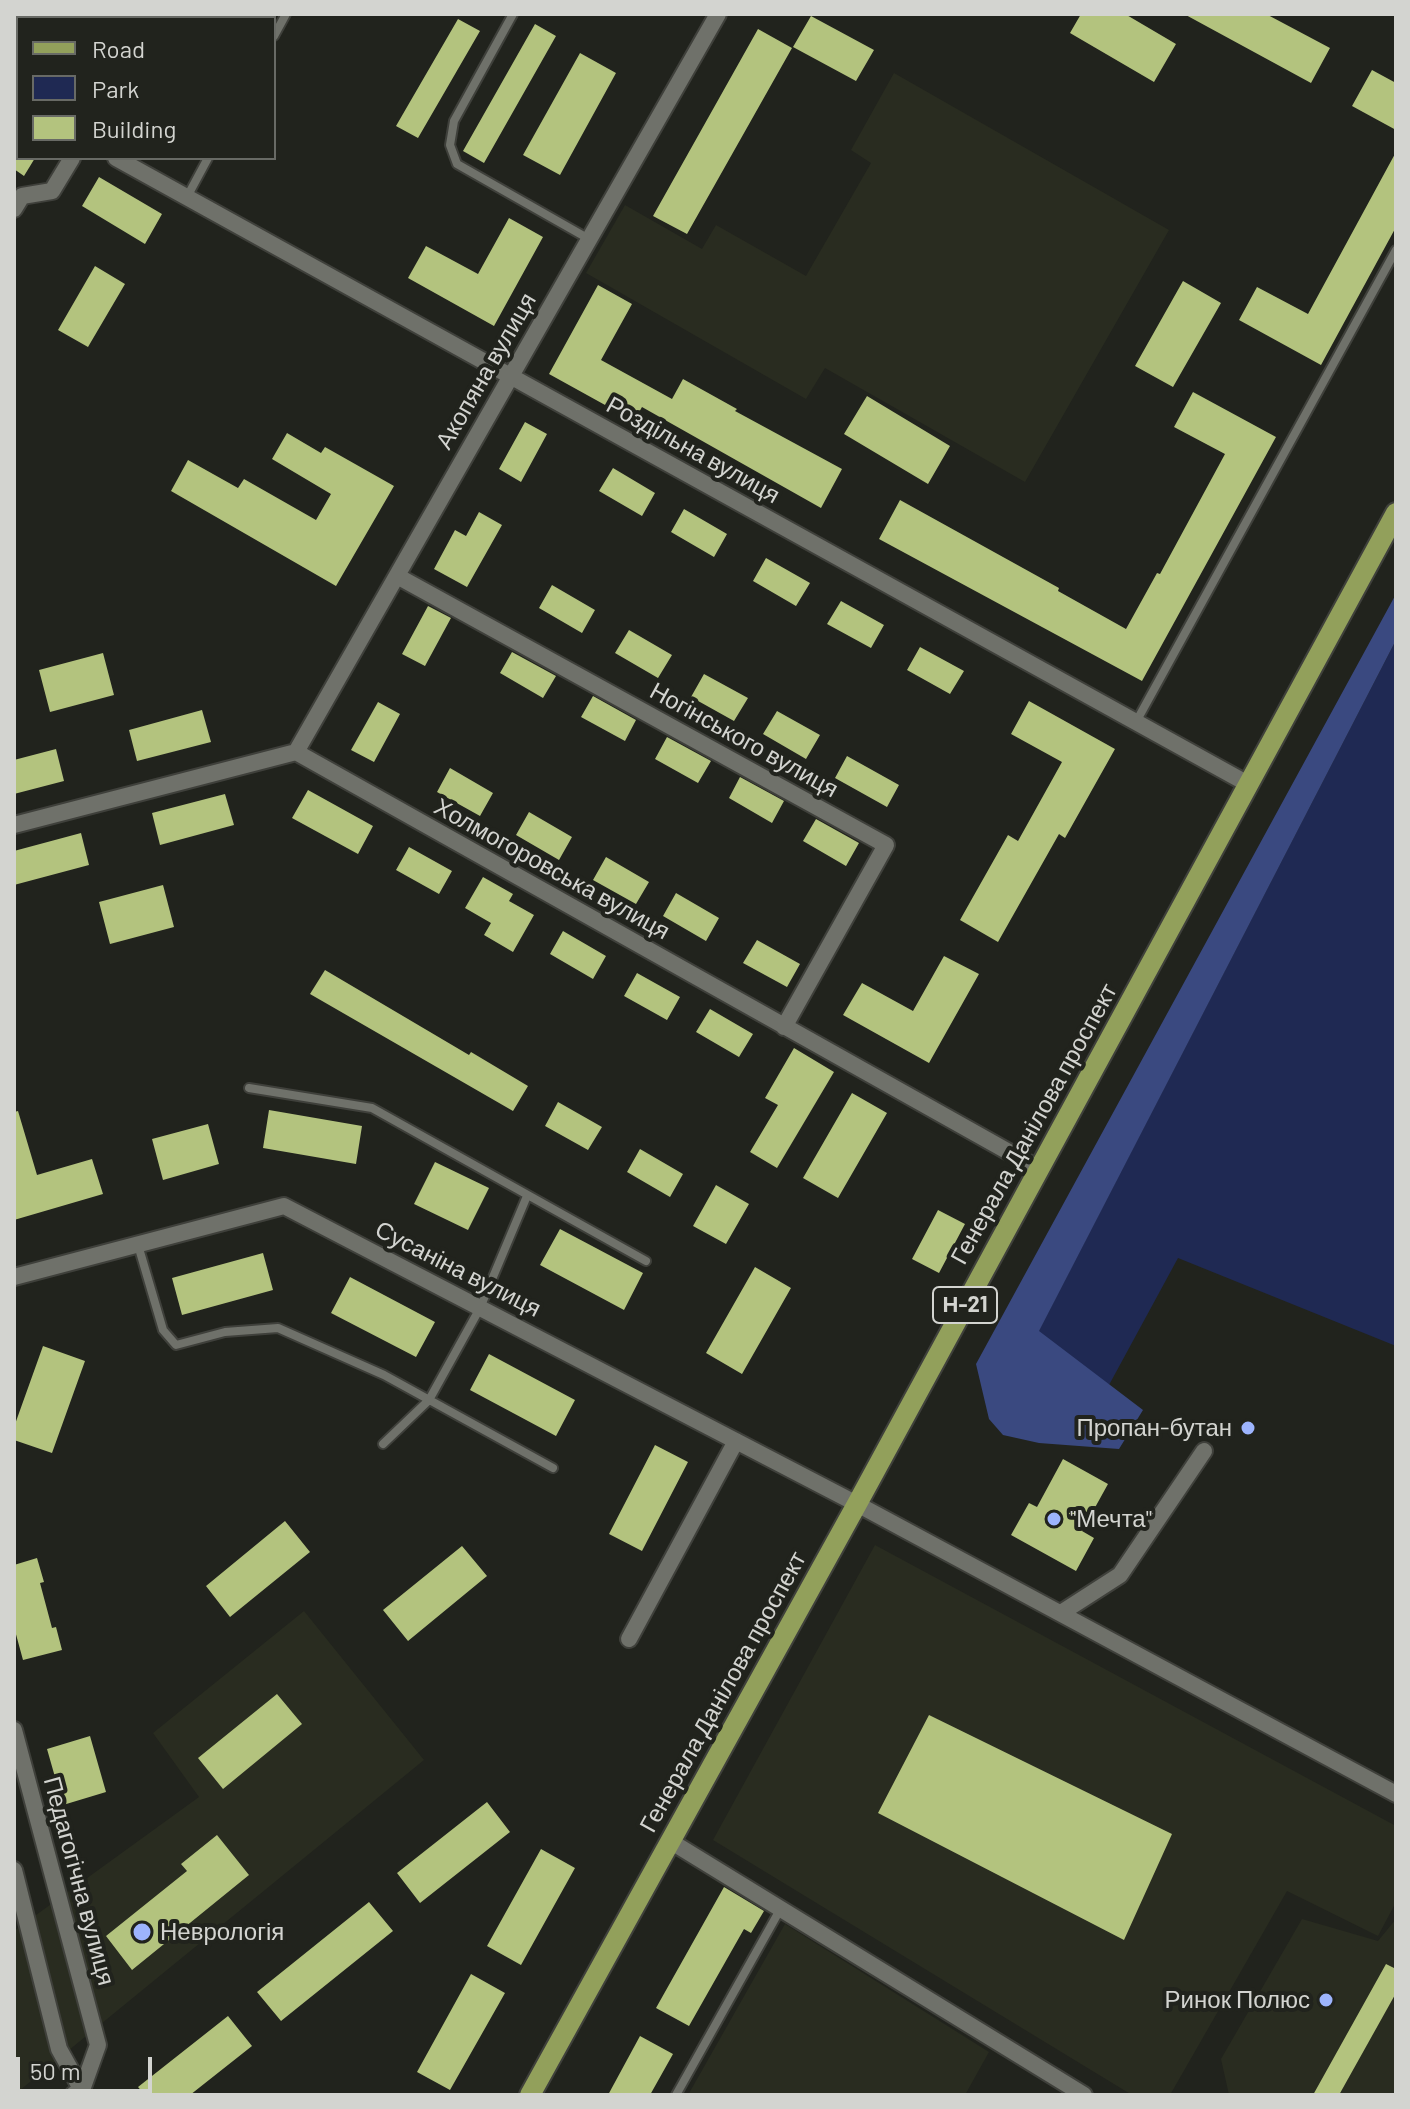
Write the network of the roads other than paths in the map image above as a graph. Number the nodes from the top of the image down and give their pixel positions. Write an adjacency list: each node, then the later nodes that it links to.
1 (286, 14): 4 (lane)
2 (513, 14): 10 (lane)
3 (718, 14): 10 (street, Акопяна вулиця)
4 (276, 32)
5 (71, 160): 9 (street)
6 (120, 160): 8 (street, Роздільна вулиця)
7 (207, 160): 8 (lane)
8 (187, 197): 12 (street, Роздільна вулиця)
9 (14, 209)
10 (590, 239): 12 (street, Акопяна вулиця)
11 (1396, 250): 16 (lane)
12 (511, 377): 15 (street, Акопяна вулиця); 16 (street, Роздільна вулиця)
13 (1396, 513): 14 (main road, Генерала Данілова проспект / Н-21)
14 (1386, 547): 18 (main road, Генерала Данілова проспект / Н-21)
15 (397, 576): 17 (street, Акопяна вулиця); 20 (street, Ногінського вулиця)
16 (1136, 722): 18 (street, Роздільна вулиця)
17 (296, 752): 19 (street); 20 (street, Холмогоровська вулиця)
18 (1248, 784): 22 (main road, Генерала Данілова проспект / Н-21)
19 (14, 825)
20 (784, 1027): 22 (street, Холмогоровська вулиця)
21 (249, 1088): 23 (lane)
22 (1039, 1169): 33 (main road, Генерала Данілова проспект / Н-21)
23 (527, 1196): 25 (lane); 27 (lane)
24 (137, 1244): 26 (street, Сусаніна вулиця); 27 (street, Сусаніна вулиця); 28 (lane)
25 (646, 1261)
26 (14, 1277)
27 (480, 1308): 28 (lane); 29 (street, Сусаніна вулиця)
28 (429, 1400): 30 (lane); 32 (lane)
29 (736, 1441): 33 (street, Сусаніна вулиця); 35 (street)
30 (383, 1444)
31 (1204, 1451): 34 (street)
32 (553, 1468)
33 (857, 1504): 34 (street, Сусаніна вулиця); 38 (main road, Генерала Данілова проспект / Н-21)
34 (1061, 1613): 37 (street, Сусаніна вулиця)
35 (629, 1639)
36 (14, 1730): 41 (street, Педагогічна вулиця)
37 (1396, 1794)
38 (670, 1841): 40 (street); 42 (main road, Генерала Данілова проспект / Н-21)
39 (14, 1870): 41 (street)
40 (781, 1908): 43 (lane); 44 (street)
41 (80, 2092)
42 (530, 2095)
43 (676, 2095)
44 (1084, 2095)

